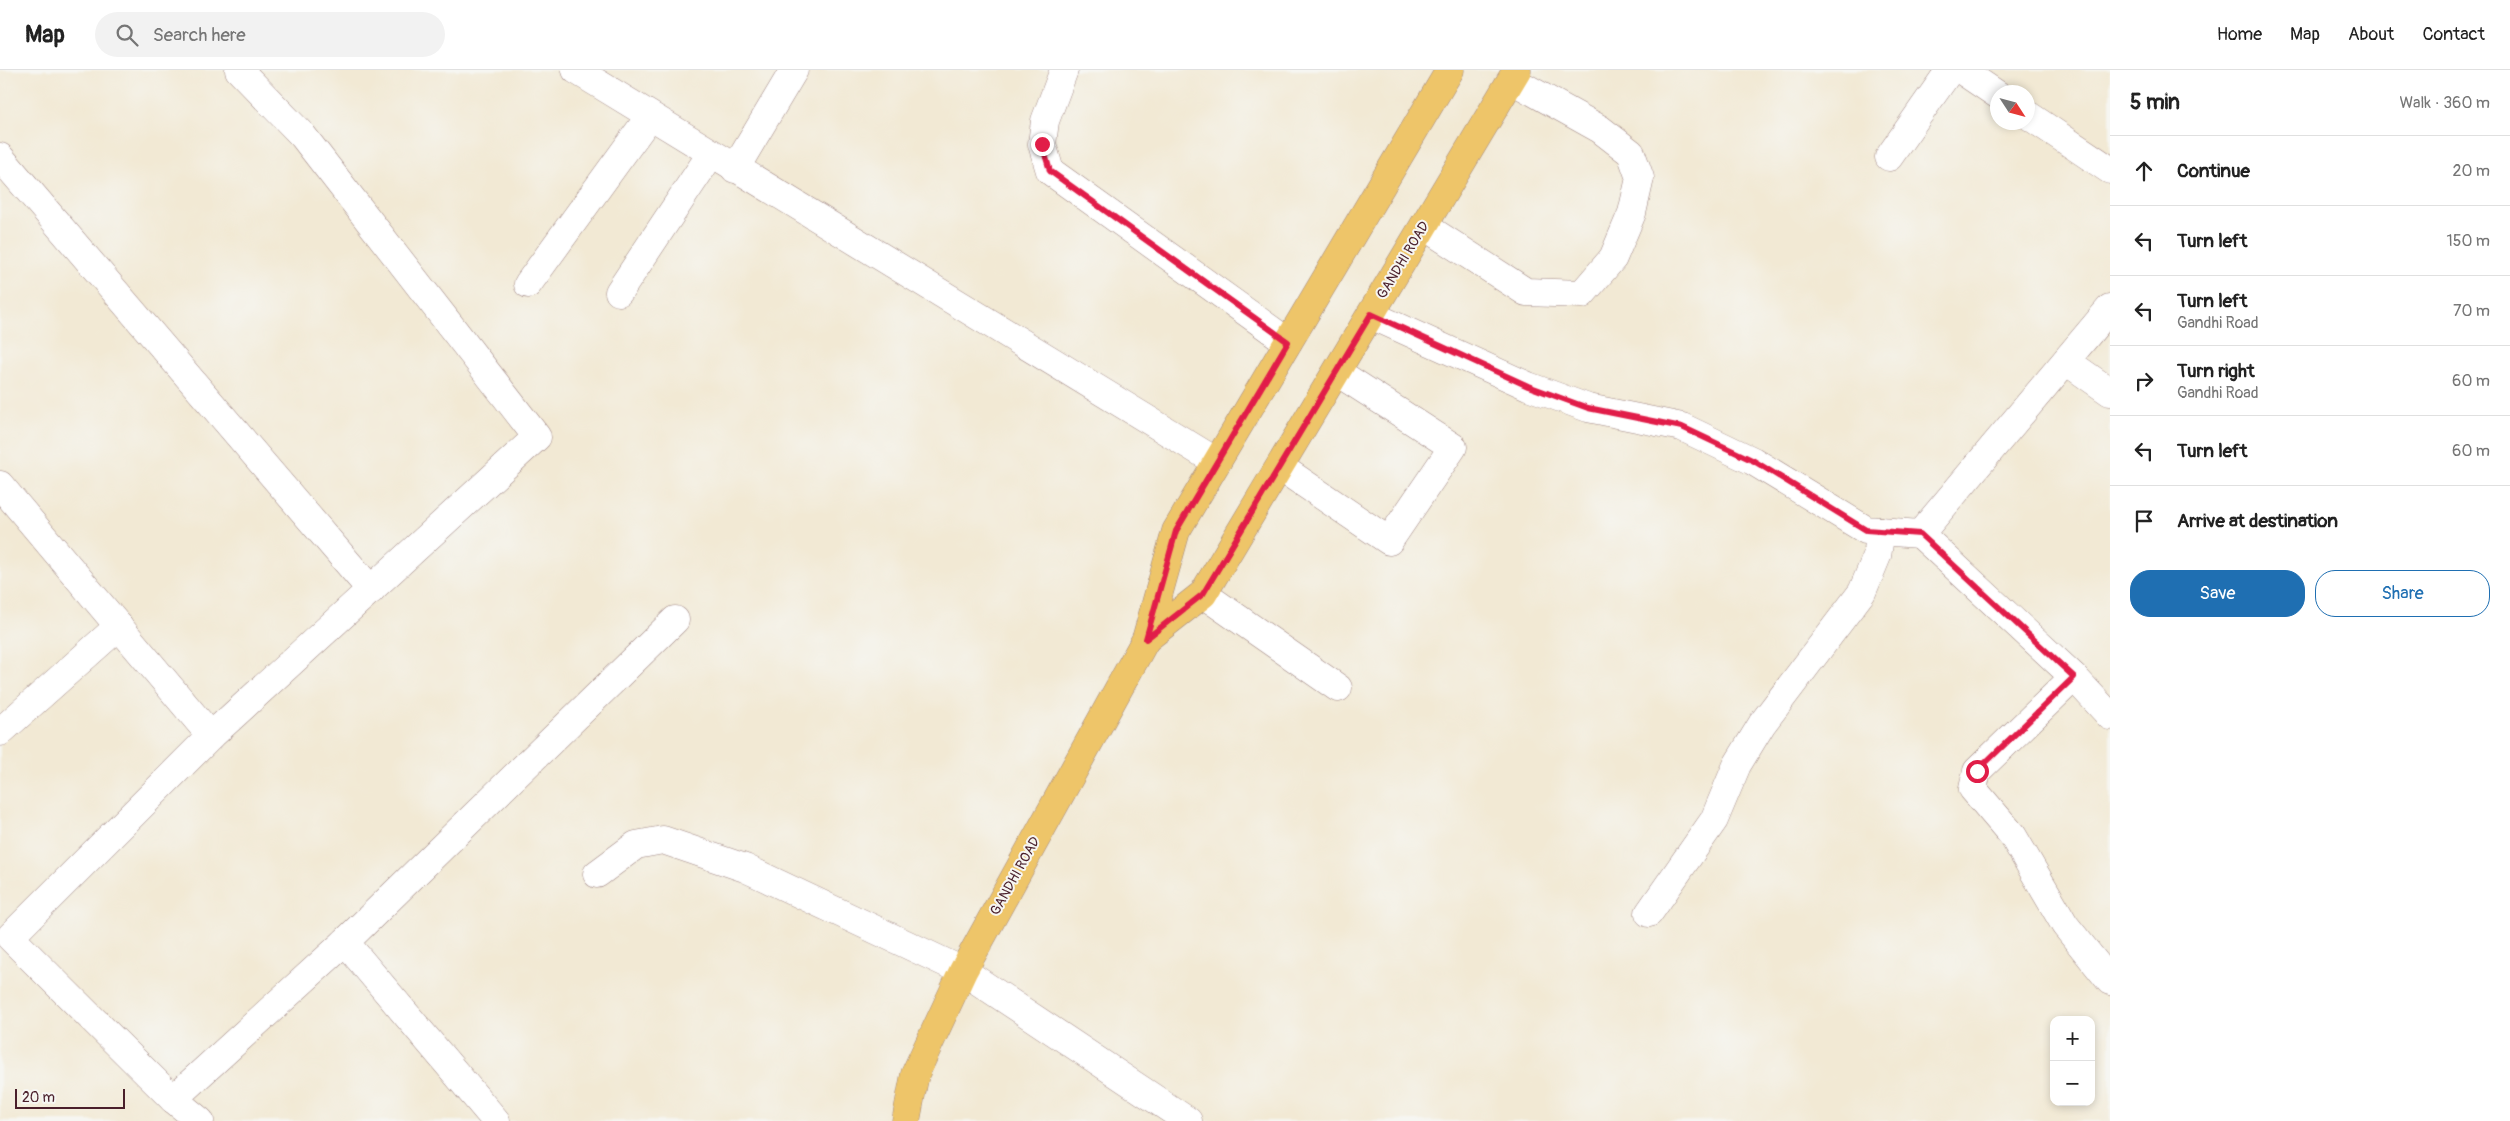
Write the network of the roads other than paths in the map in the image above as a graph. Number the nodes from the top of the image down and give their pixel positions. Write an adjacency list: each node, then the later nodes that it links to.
1 (239, 70): 31 (street)
2 (576, 70): 10 (street)
3 (794, 70): 15 (street)
4 (1064, 70): 22 (street)
5 (1450, 70): 22 (main road, GANDHI ROAD)
6 (1950, 70): 14 (street)
7 (1961, 70): 9 (street)
8 (1515, 75): 17 (main road, GANDHI ROAD); 17 (street)
9 (1990, 90)
10 (650, 116): 12 (street); 18 (street)
11 (2035, 120): 16 (street)
12 (710, 154): 15 (street); 19 (street)
13 (0, 157): 31 (street)
14 (1889, 157)
15 (735, 169): 26 (street)
16 (2110, 170)
17 (1424, 226): 21 (main road, GANDHI ROAD)
18 (528, 284)
19 (618, 292)
20 (2110, 308): 23 (street)
21 (1371, 314): 24 (main road, GANDHI ROAD); 29 (street)
22 (1288, 342): 26 (main road, GANDHI ROAD)
23 (2066, 360): 25 (street); 30 (street)
24 (1337, 372): 27 (main road, GANDHI ROAD); 27 (street)
25 (2110, 392)
26 (1217, 462): 35 (main road, GANDHI ROAD)
27 (1280, 467): 32 (main road, GANDHI ROAD)
28 (0, 485): 34 (street)
29 (1881, 531): 30 (street); 42 (street)
30 (1920, 534): 36 (street)
31 (371, 590): 40 (street)
32 (1203, 594): 35 (main road, GANDHI ROAD); 37 (street)
33 (675, 620): 44 (street)
34 (119, 626): 39 (street); 40 (street)
35 (1146, 639): 45 (main road, GANDHI ROAD)
36 (2074, 677): 38 (street); 46 (street)
37 (1338, 688)
38 (2110, 716)
39 (0, 732)
40 (212, 736): 43 (street)
41 (597, 874): 45 (street)
42 (1649, 913)
43 (5, 931): 47 (street)
44 (345, 942): 47 (street); 49 (street)
45 (963, 971): 50 (main road, GANDHI ROAD); 51 (street)
46 (2110, 981)
47 (173, 1099): 48 (street)
48 (200, 1121)
49 (496, 1121)
50 (906, 1121)
51 (1188, 1121)

